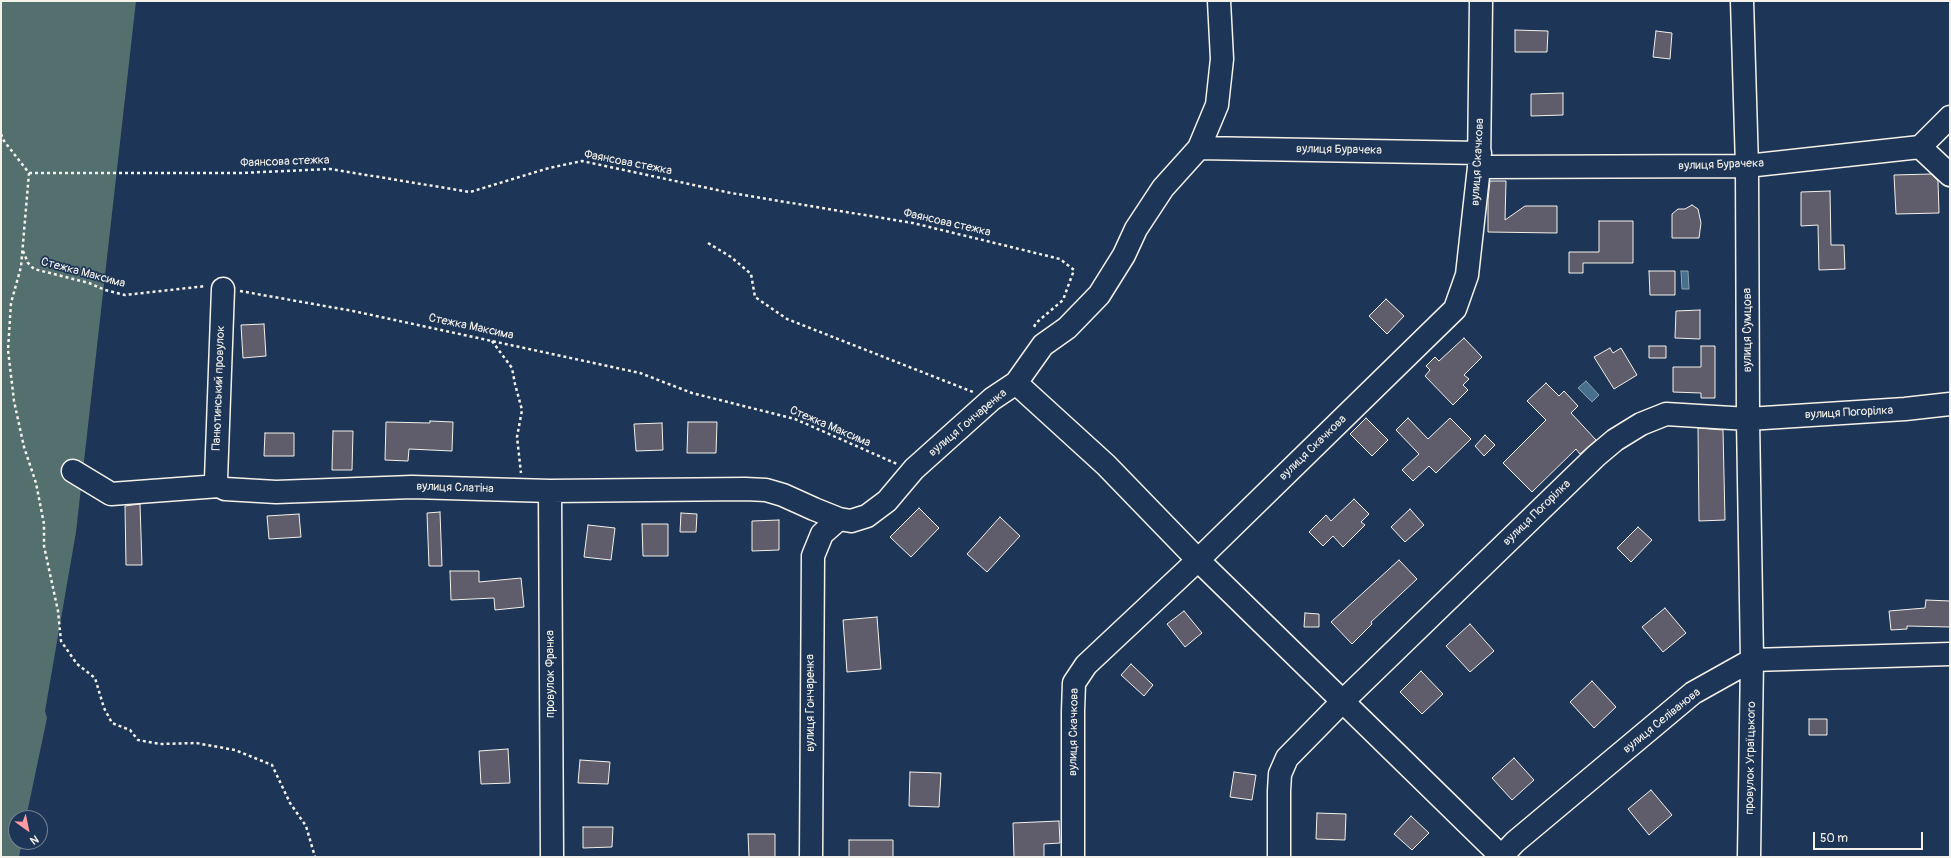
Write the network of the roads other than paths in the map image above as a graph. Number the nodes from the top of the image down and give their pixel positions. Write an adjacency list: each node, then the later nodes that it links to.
1 (1219, 1): 6 (street, вулиця Гончаренка)
2 (1481, 1): 7 (street, вулиця Скачкова)
3 (1742, 1): 8 (street, вулиця Сумцова)
4 (1950, 117): 5 (street)
5 (1920, 147): 8 (street, вулиця Бурачека); 9 (street)
6 (1199, 148): 7 (street, вулиця Бурачека); 11 (street, вулиця Гончаренка)
7 (1480, 160): 8 (street, вулиця Бурачека); 18 (street, вулиця Скачкова)
8 (1747, 166): 13 (street, вулиця Сумцова)
9 (1950, 175)
10 (223, 289): 15 (street, Панютинський провулок)
11 (1016, 383): 17 (street, вулиця Гончаренка); 18 (street)
12 (1950, 404): 13 (street, вулиця Погорілка)
13 (1748, 419): 20 (street, вулиця Сумцова); 21 (street, вулиця Погорілка)
14 (73, 472): 15 (street, вулиця Слатіна)
15 (219, 486): 16 (street, вулиця Слатіна)
16 (540, 491): 17 (street, вулиця Слатіна); 22 (street, провулок Франка)
17 (839, 519): 23 (street, вулиця Гончаренка)
18 (1198, 560): 21 (street); 24 (street, вулиця Скачкова)
19 (1950, 654): 20 (street, вулиця Селіванова)
20 (1752, 660): 26 (street, вулиця Селіванова); 27 (street, провулок Уграїцького)
21 (1342, 702): 25 (street, вулиця Погорілка); 26 (street)
22 (552, 857)
23 (811, 857)
24 (1074, 857)
25 (1279, 857)
26 (1501, 857)
27 (1749, 857)

